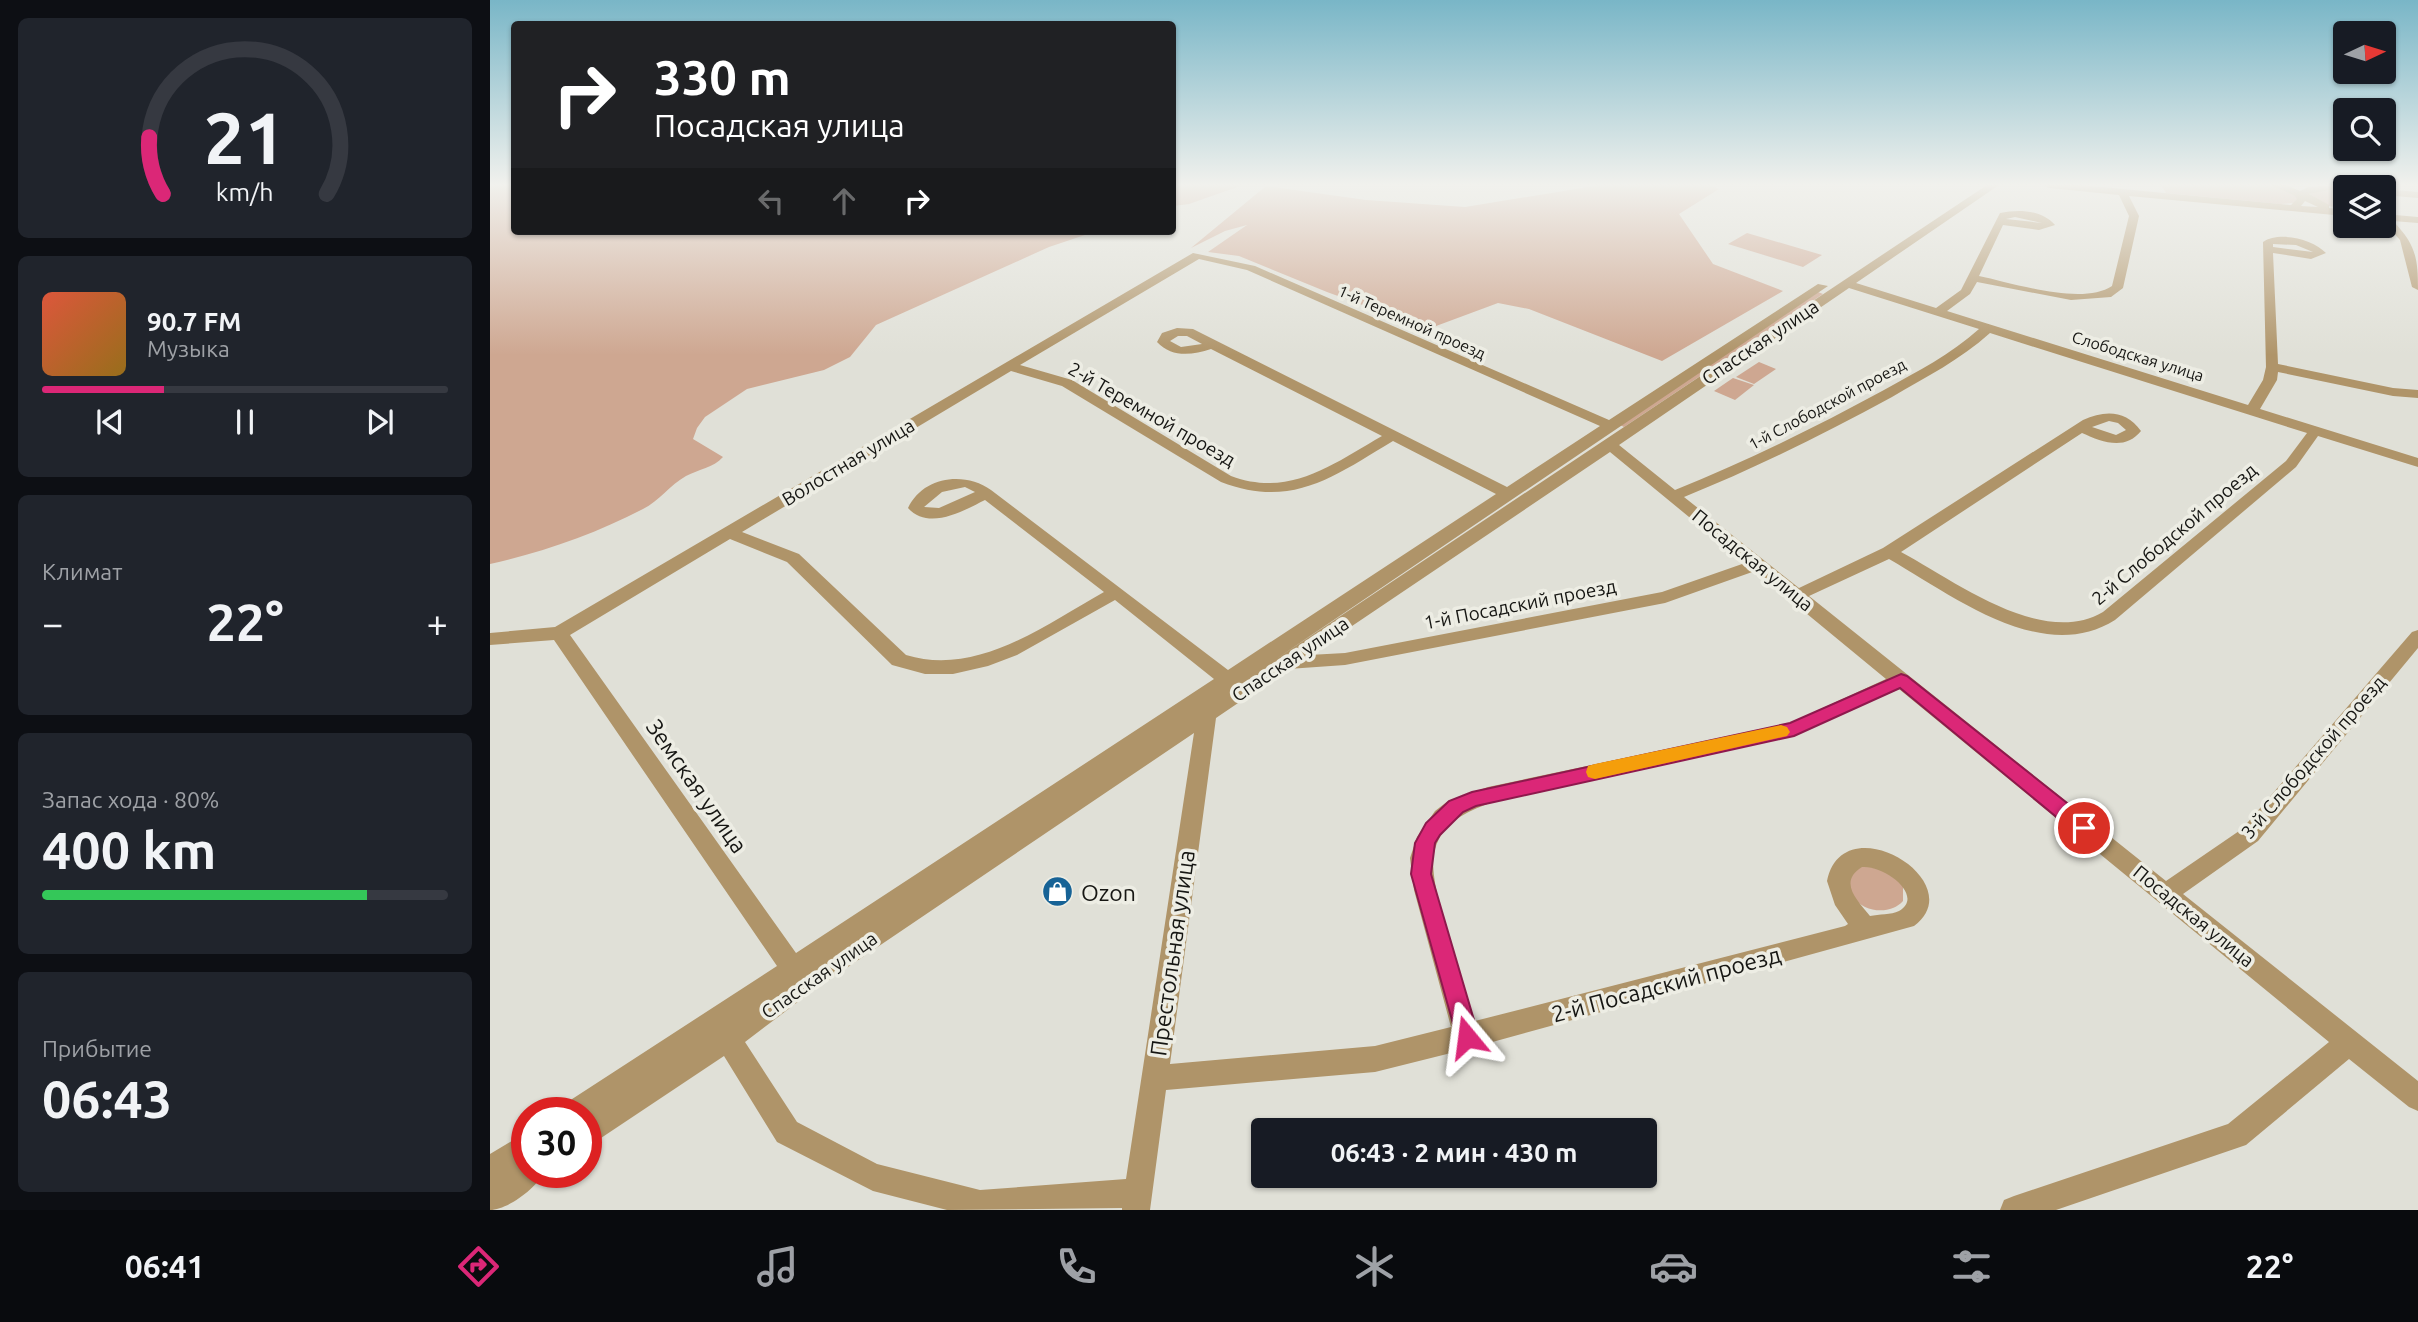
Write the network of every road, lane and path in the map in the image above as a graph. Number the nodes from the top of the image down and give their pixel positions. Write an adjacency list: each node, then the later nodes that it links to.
1 (1898, 241): 6 (street, Спасская улица)
2 (1900, 241): 6 (street, Спасская улица)
3 (1991, 241): 9 (street)
4 (2128, 241): 9 (street)
5 (2406, 241): 11 (street)
6 (1891, 247): 10 (street, Спасская улица); 22 (street, Спасская улица)
7 (2267, 248): 16 (street)
8 (1197, 255): 15 (street, Волостная улица); 22 (street, 1-й Теремной проезд)
9 (1974, 278): 12 (street)
10 (1847, 284): 12 (street, Слободская улица); 22 (street, Спасская улица)
11 (2418, 287)
12 (1938, 312): 13 (street, Слободская улица)
13 (1988, 328): 18 (street, Слободская улица); 26 (street, 1-й Слободской проезд)
14 (1212, 344): 21 (street)
15 (1008, 366): 21 (street, 2-й Теремной проезд); 27 (street, Волостная улица)
16 (2272, 367): 17 (street); 18 (street)
17 (2418, 394)
18 (2252, 410): 20 (street, Слободская улица)
19 (2081, 427): 28 (street)
20 (2315, 431): 23 (street, Слободская улица); 28 (street, 2-й Слободской проезд)
21 (1392, 436): 25 (street)
22 (1610, 436): 25 (street, Спасская улица); 26 (street, Посадская улица); 35 (street, Спасская улица)
23 (2418, 463)
24 (986, 493): 30 (street)
25 (1506, 493): 36 (street, Спасская улица)
26 (1673, 496): 29 (street, Посадская улица)
27 (732, 533): 30 (street); 32 (street, Волостная улица)
28 (1889, 552): 31 (street)
29 (1759, 564): 31 (street, Посадская улица); 35 (street, 1-й Посадский проезд)
30 (1117, 592): 36 (street)
31 (1798, 595): 37 (street, Посадская улица)
32 (559, 634): 34 (street, Волостная улица); 41 (street, Земская улица)
33 (2418, 636): 39 (street, 3-й Слободской проезд)
34 (490, 639)
35 (1284, 663): 38 (street, Спасская улица)
36 (1225, 680): 38 (street, Спасская улица)
37 (1901, 680): 39 (street, Посадская улица); 42 (street)
38 (1202, 706): 41 (street, Спасская улица); 43 (street, Спасская улица); 45 (street, Престольная улица)
39 (2165, 894): 44 (street, Посадская улица)
40 (1865, 927): 42 (street, 2-й Посадский проезд)
41 (792, 968): 46 (street, Спасская улица)
42 (1467, 1037): 45 (street, 2-й Посадский проезд)
43 (728, 1039): 48 (street, Спасская улица); 53 (street)
44 (2350, 1042): 47 (street, Посадская улица); 54 (street)
45 (1154, 1078): 53 (street, Престольная улица)
46 (600, 1097)
47 (2418, 1098)
48 (602, 1124)
49 (511, 1156): 50 (street)
50 (490, 1170)
51 (511, 1185): 52 (street)
52 (490, 1199)
53 (1137, 1201)
54 (2014, 1210)

